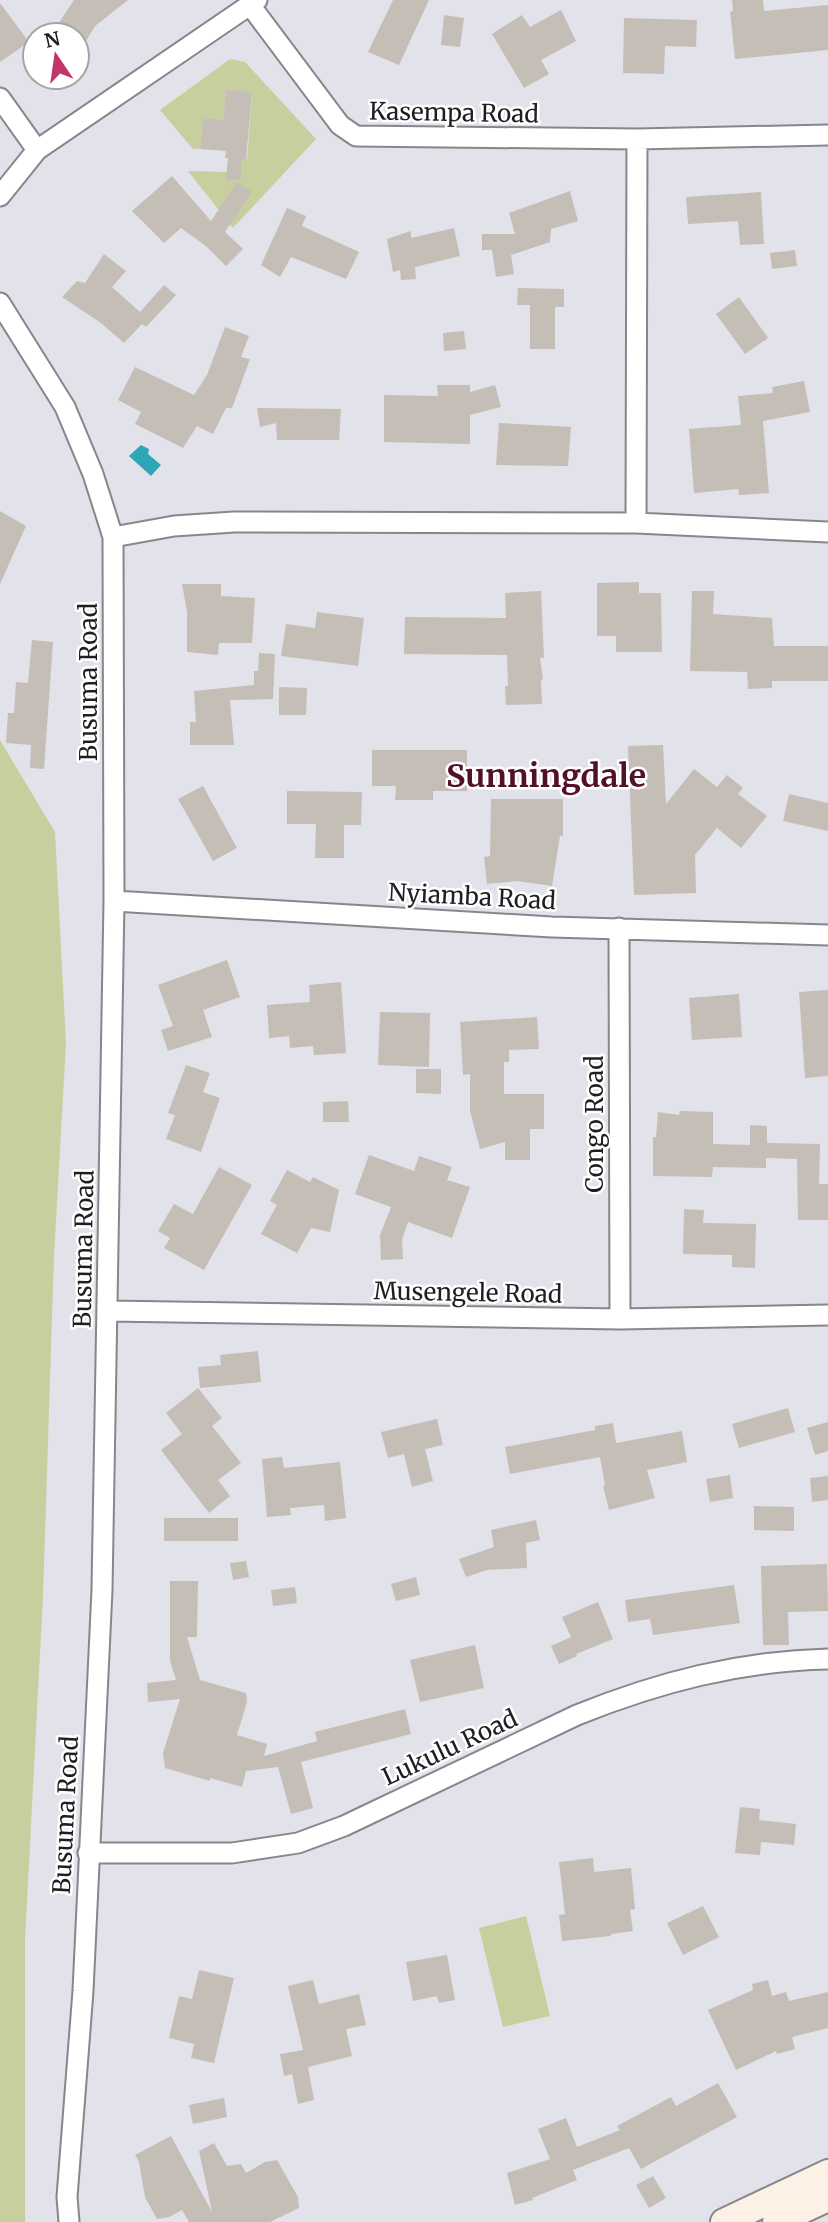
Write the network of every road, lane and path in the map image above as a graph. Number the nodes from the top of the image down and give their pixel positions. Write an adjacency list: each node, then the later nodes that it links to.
1 (253, 3): 4 (street, Kasempa Road); 5 (street)
2 (0, 98): 5 (street)
3 (828, 135): 4 (street, Kasempa Road)
4 (637, 139): 8 (street)
5 (37, 150): 6 (street)
6 (5, 190)
7 (0, 303): 10 (street, Busuma Road)
8 (636, 523): 9 (street); 10 (street)
9 (828, 532)
10 (113, 537): 11 (street, Busuma Road)
11 (114, 901): 12 (street, Nyiamba Road); 14 (street, Busuma Road)
12 (618, 928): 13 (street, Nyiamba Road); 16 (street, Congo Road)
13 (828, 935)
14 (108, 1311): 16 (street, Musengele Road); 18 (street, Busuma Road)
15 (828, 1315): 16 (street, Musengele Road)
16 (620, 1319)
17 (828, 1659): 18 (street, Lukulu Road)
18 (88, 1853): 21 (street, Busuma Road)
19 (828, 2173): 22 (main road)
20 (828, 2197): 23 (main road)
21 (69, 2222)
22 (724, 2222)
23 (776, 2222)

